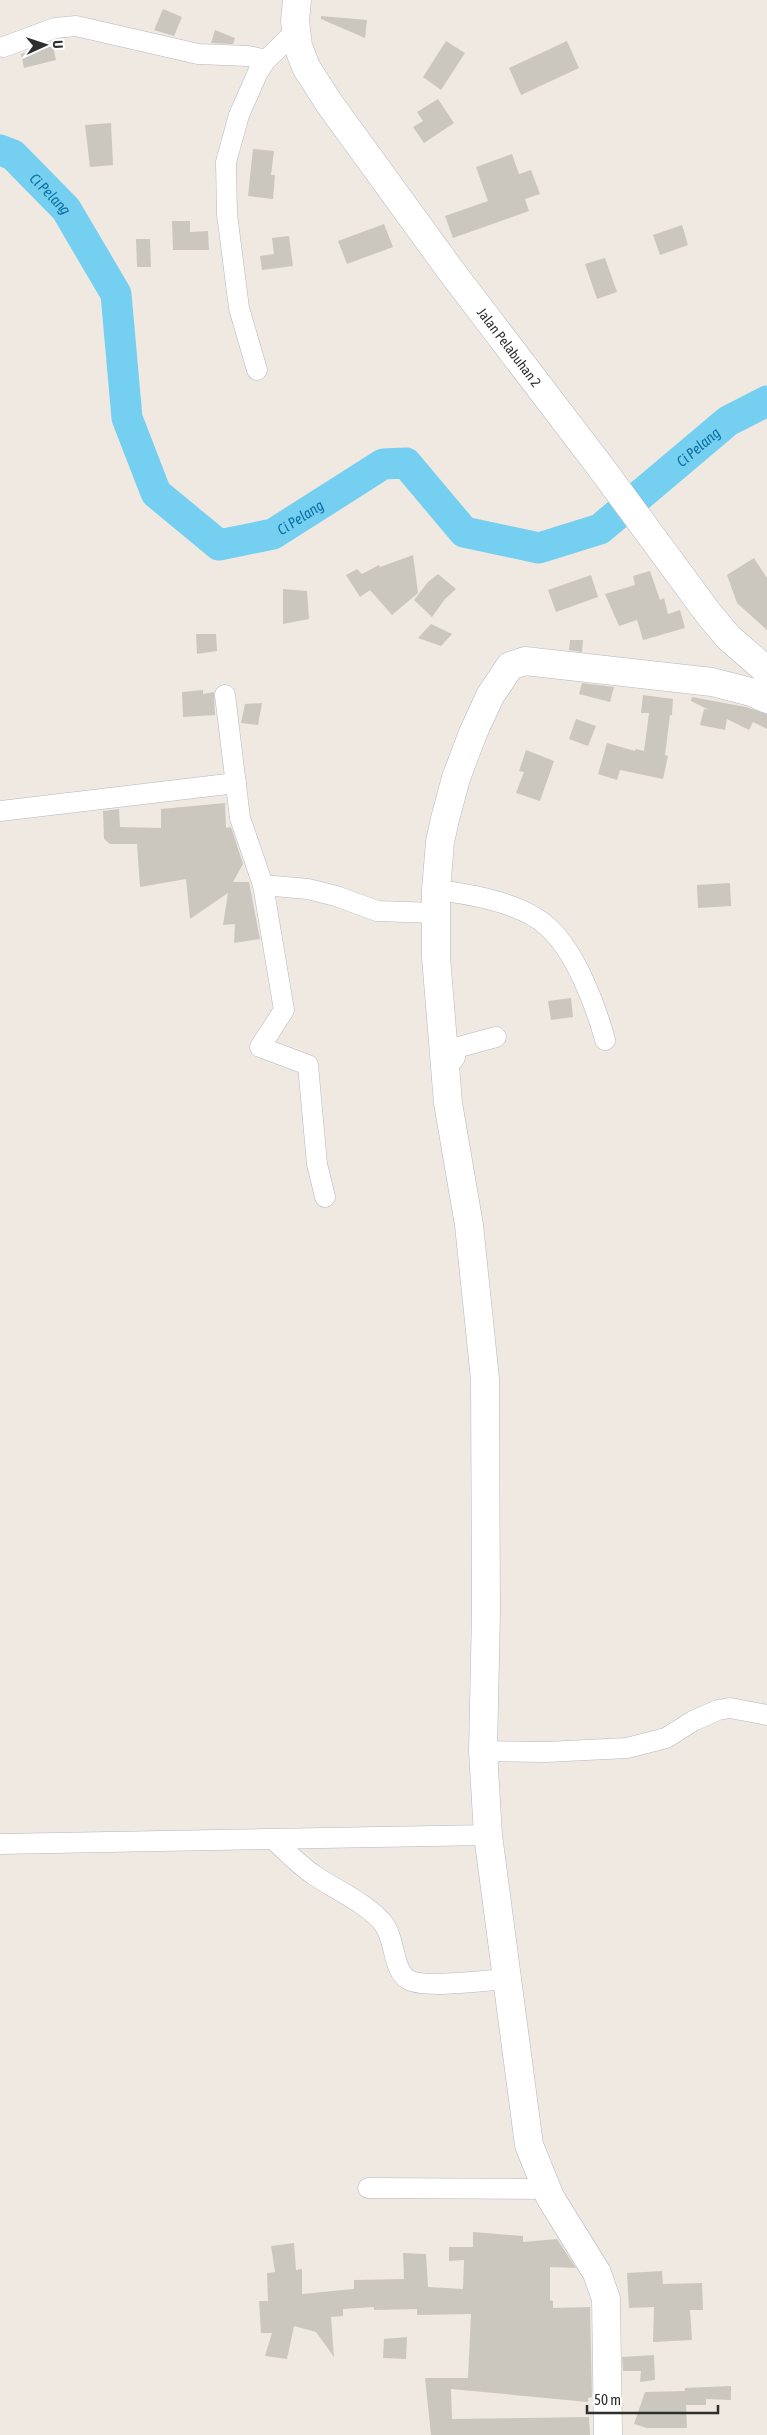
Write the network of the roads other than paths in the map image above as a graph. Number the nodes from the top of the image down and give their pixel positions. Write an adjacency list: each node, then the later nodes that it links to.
1 (297, 0): 2 (street, Jalan Pelabuhan 2)
2 (295, 32): 4 (street); 6 (street, Jalan Pelabuhan 2)
3 (4, 47): 4 (street)
4 (266, 60): 5 (street)
5 (257, 370)
6 (767, 671)
7 (226, 695): 9 (street)
8 (767, 700): 12 (street)
9 (236, 784): 10 (street); 11 (street)
10 (0, 811)
11 (262, 885): 12 (street); 16 (street)
12 (436, 901): 14 (street); 15 (street)
13 (496, 1037): 15 (street)
14 (605, 1040)
15 (445, 1066): 18 (street)
16 (325, 1197)
17 (767, 1714): 18 (street)
18 (483, 1751): 19 (street)
19 (488, 1835): 20 (street); 22 (street)
20 (274, 1840): 21 (street); 22 (street)
21 (0, 1844)
22 (508, 1979): 24 (street)
23 (368, 2188): 24 (street)
24 (546, 2189): 25 (street)
25 (608, 2435)

